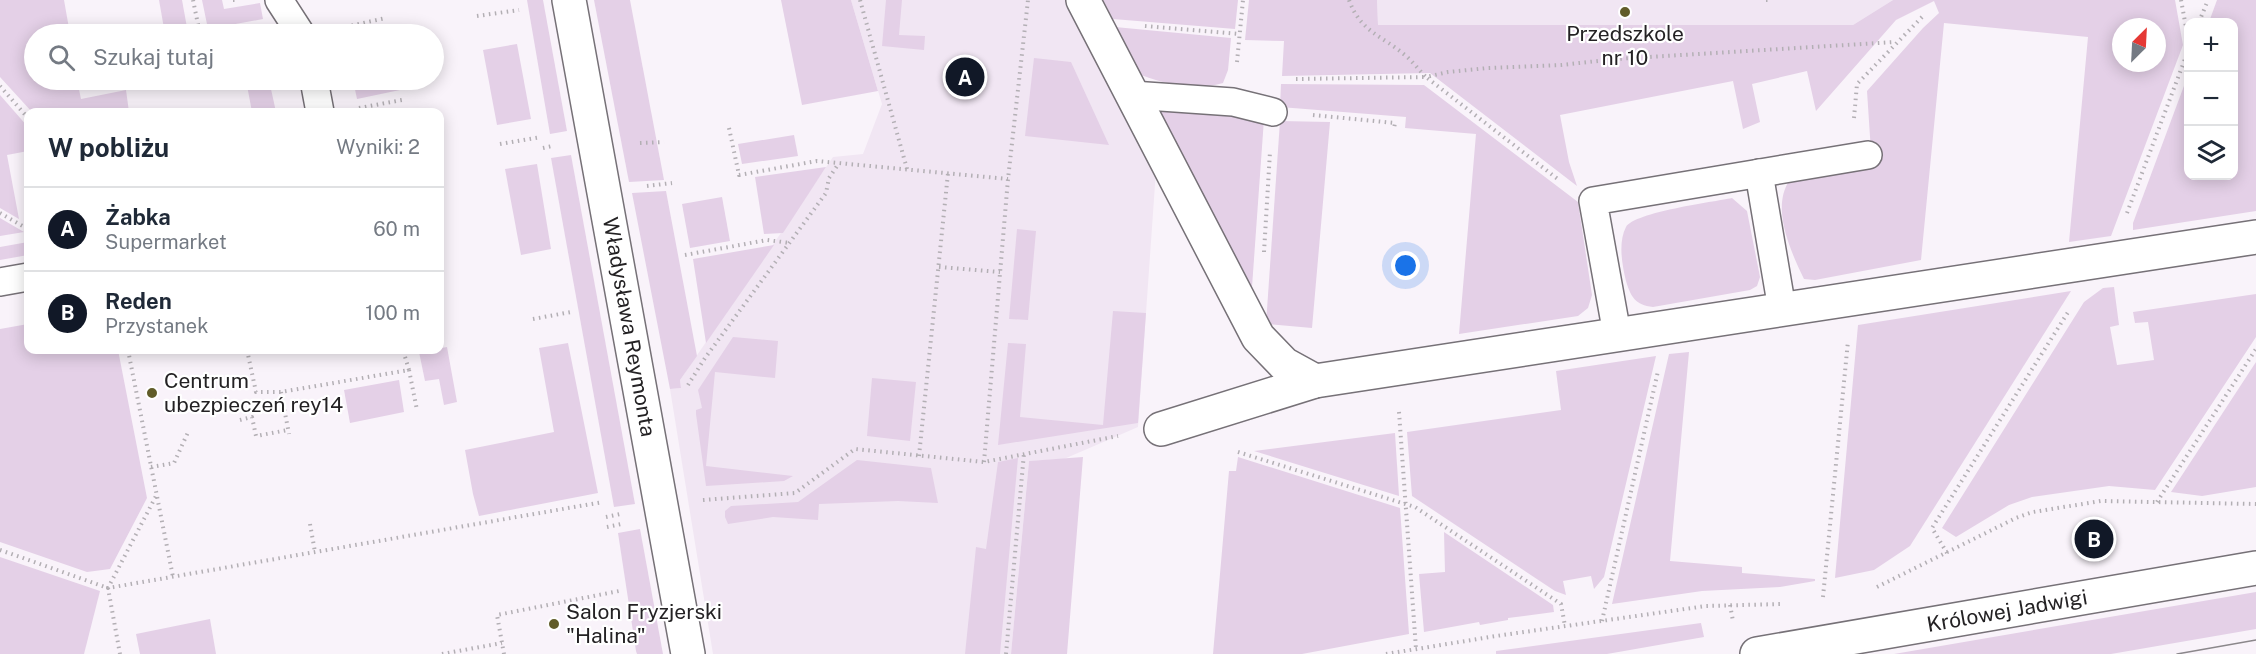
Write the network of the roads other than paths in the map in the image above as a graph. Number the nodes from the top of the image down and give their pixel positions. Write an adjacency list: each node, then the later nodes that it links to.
1 (279, 0): 4 (lane)
2 (569, 0): 19 (street, Władysława Reymonta)
3 (1088, 11): 6 (street)
4 (295, 24)
5 (316, 90): 7 (lane)
6 (1132, 95): 8 (lane); 16 (street)
7 (319, 108)
8 (1273, 112)
9 (1860, 156): 10 (lane)
10 (1759, 173): 14 (lane); 15 (lane)
11 (2256, 237): 14 (street)
12 (24, 278): 13 (lane)
13 (0, 282)
14 (1782, 309): 15 (street)
15 (1617, 334): 16 (street)
16 (1315, 381): 17 (street)
17 (1161, 429)
18 (2256, 568): 20 (street, Królowej Jadwigi)
19 (688, 654)
20 (1757, 654)

